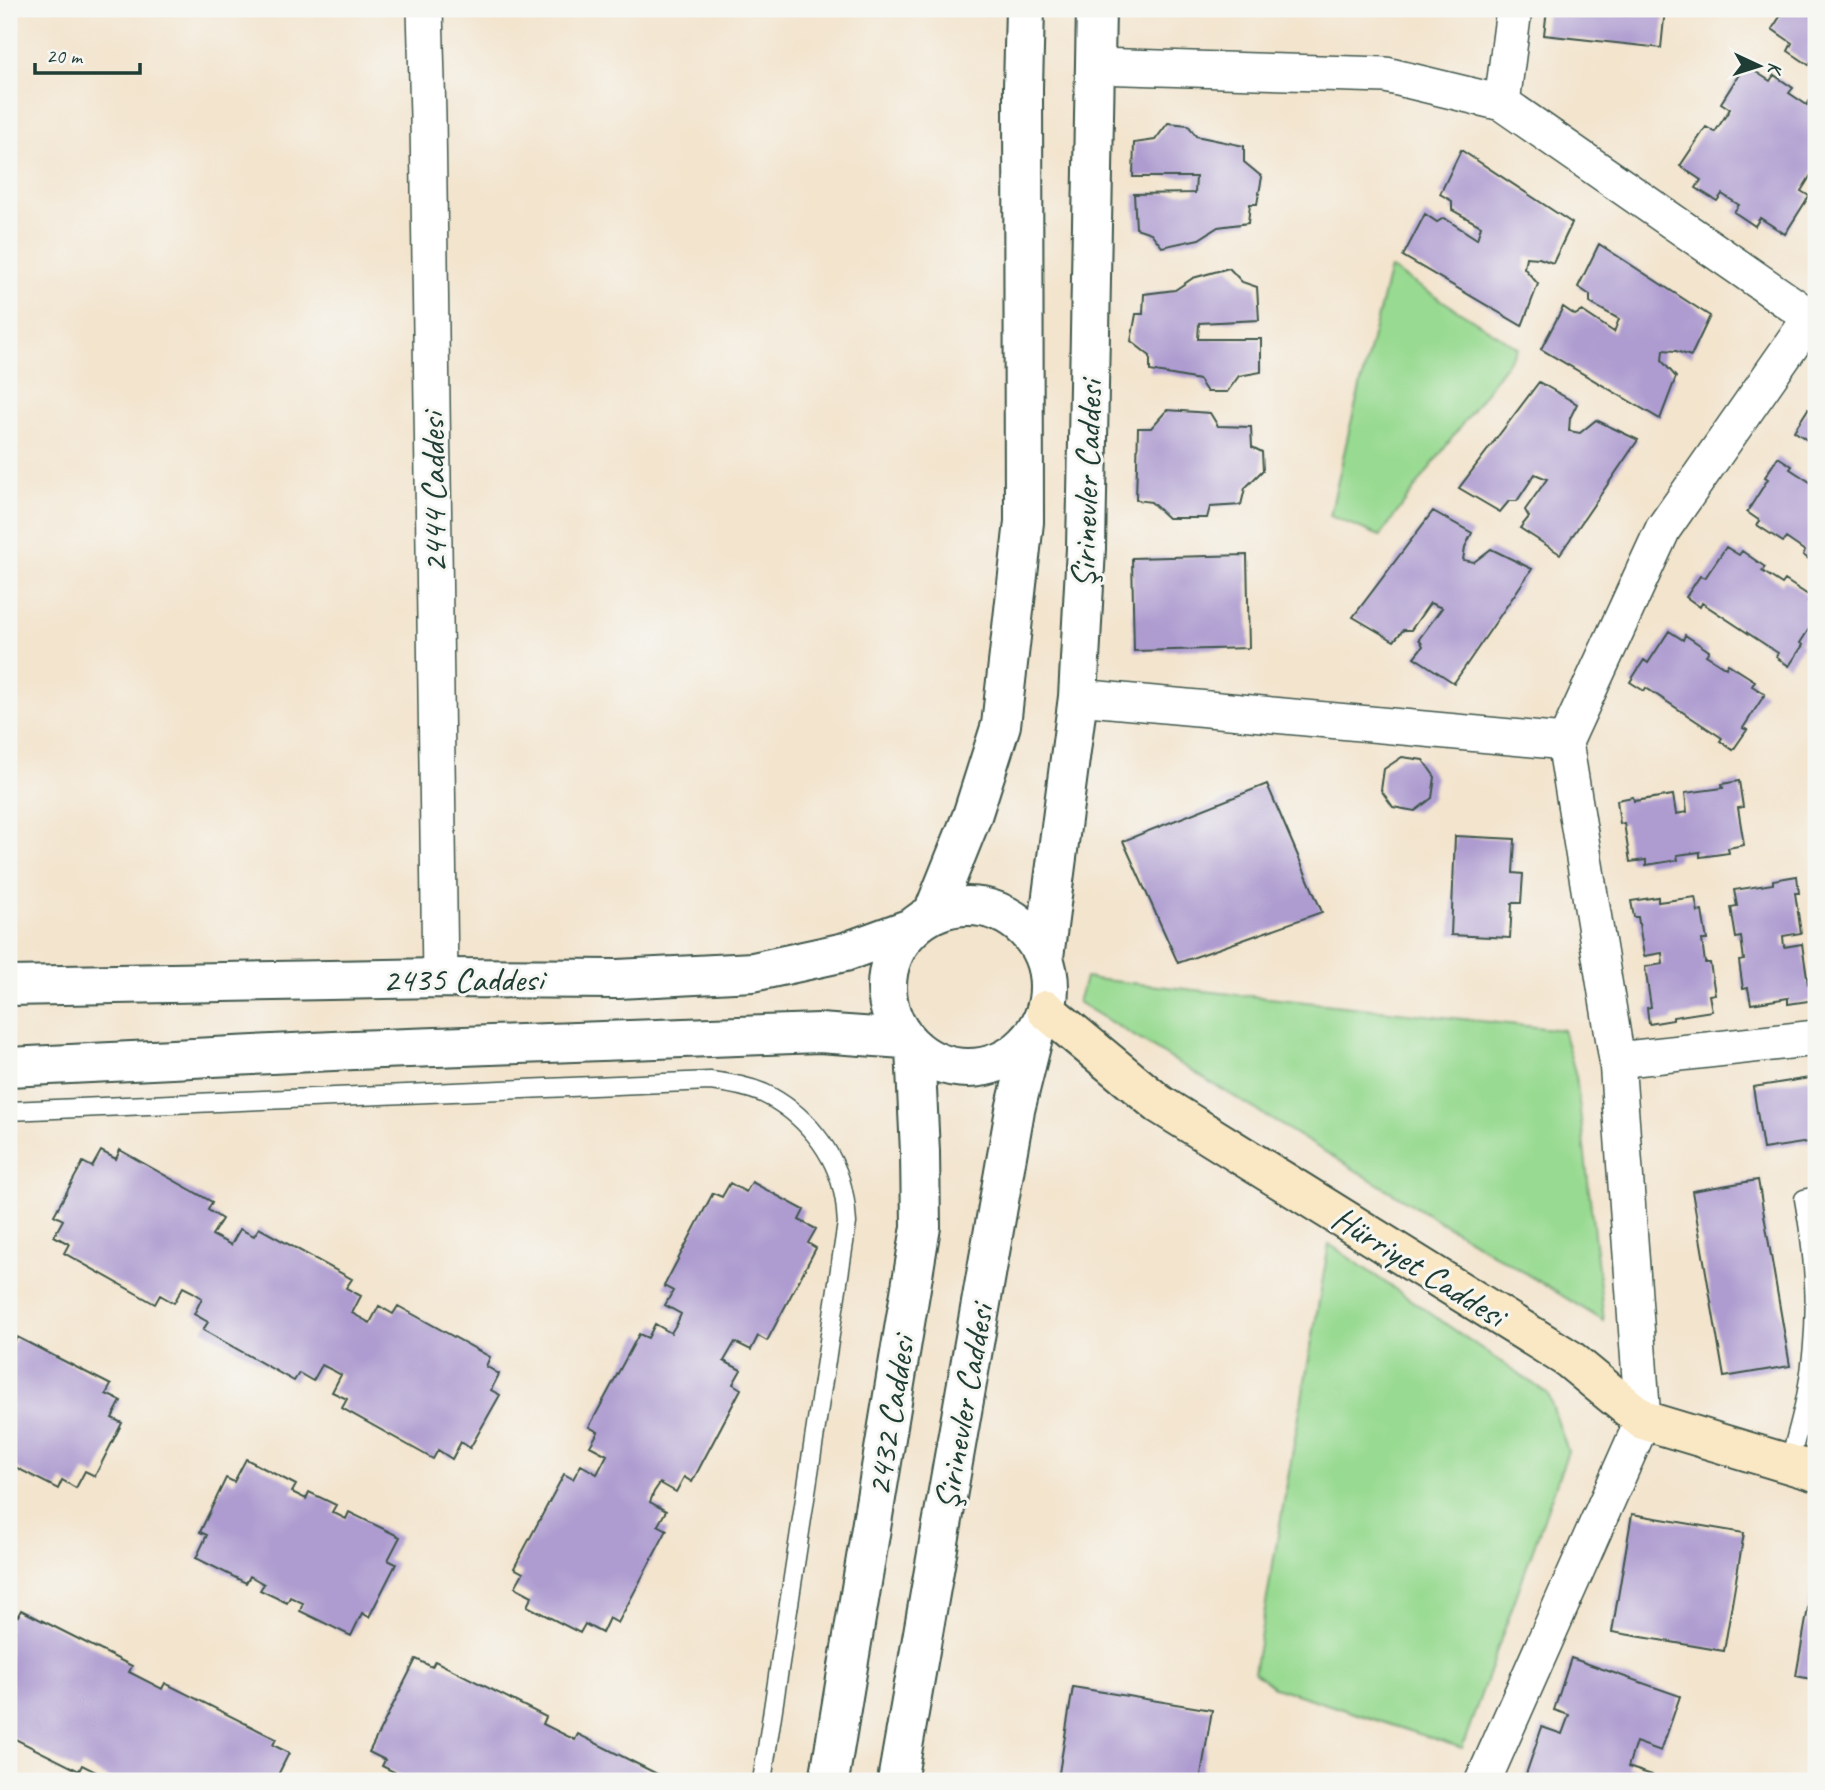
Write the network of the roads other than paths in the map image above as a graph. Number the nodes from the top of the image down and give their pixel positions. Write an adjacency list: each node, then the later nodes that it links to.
1 (425, 9): 12 (street, 2444 Caddesi)
2 (1025, 9): 10 (street, Şirinevler Caddesi)
3 (1096, 9): 5 (street, Şirinevler Caddesi)
4 (1514, 9): 6 (street)
5 (1095, 66): 6 (street); 8 (street, Şirinevler Caddesi)
6 (1502, 103): 7 (street)
7 (1814, 316): 9 (street)
8 (1078, 697): 9 (street); 11 (street, Şirinevler Caddesi)
9 (1564, 742): 17 (street)
10 (922, 921): 11 (street, Şirinevler Caddesi); 12 (street, 2435 Caddesi); 16 (street, Şirinevler Caddesi)
11 (1044, 957): 14 (street, Şirinevler Caddesi)
12 (440, 978): 13 (street, 2435 Caddesi)
13 (9, 986)
14 (1040, 1022): 16 (street); 21 (main road, Hürriyet Caddesi); 25 (street, Şirinevler Caddesi)
15 (1816, 1038): 17 (street)
16 (909, 1044): 18 (street, 2435 Caddesi); 24 (street, 2432 Caddesi)
17 (1616, 1060): 21 (street)
18 (9, 1067)
19 (9, 1111): 23 (lane)
20 (1816, 1196): 22 (lane)
21 (1643, 1420): 22 (main road, Hürriyet Caddesi); 26 (street)
22 (1802, 1468)
23 (762, 1781)
24 (829, 1781)
25 (897, 1781)
26 (1483, 1781)

